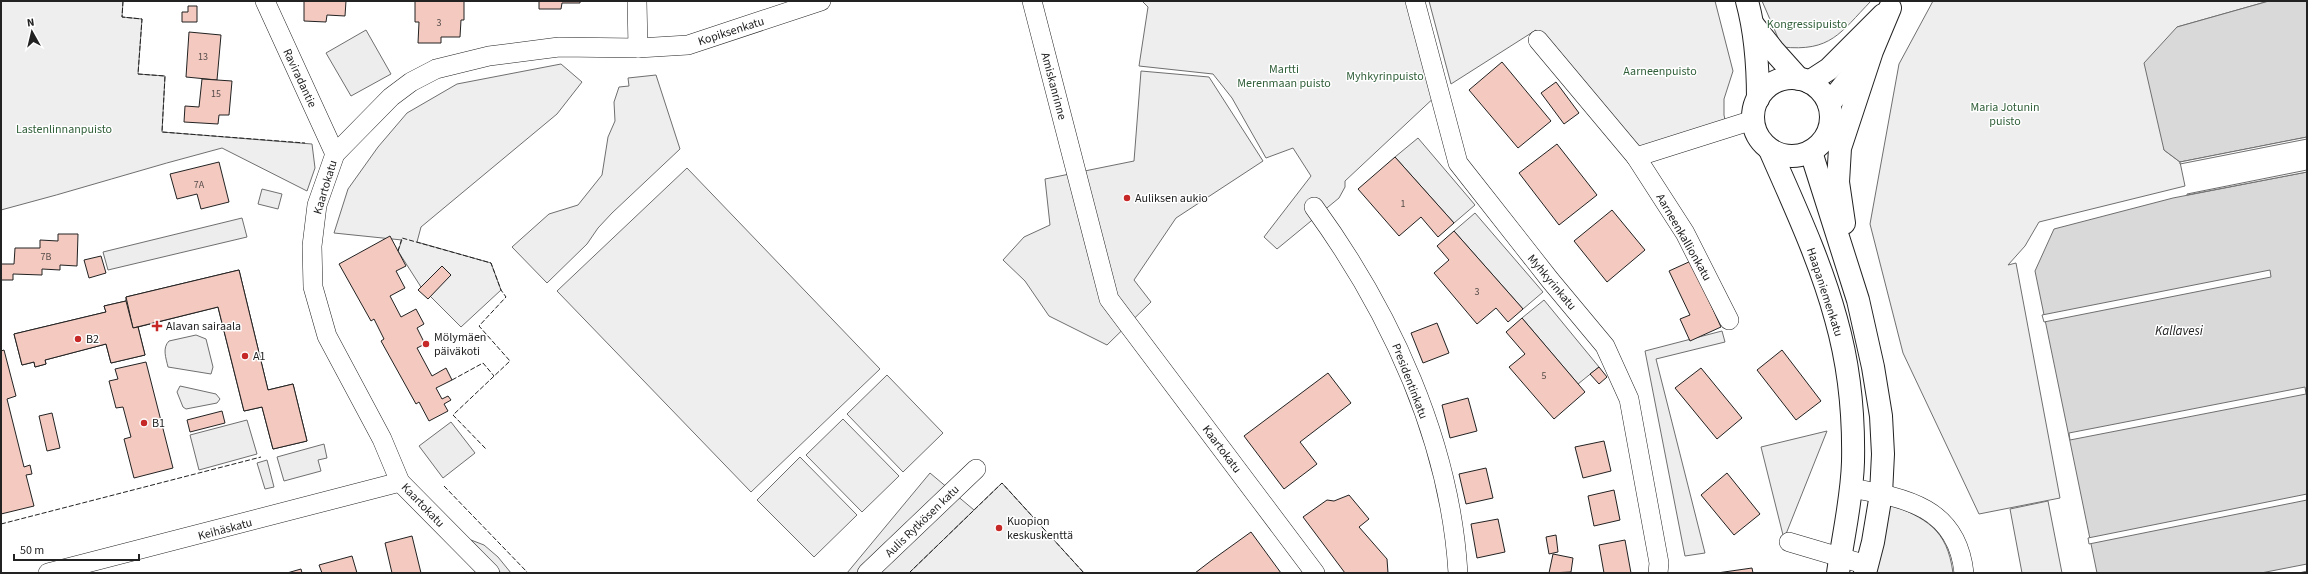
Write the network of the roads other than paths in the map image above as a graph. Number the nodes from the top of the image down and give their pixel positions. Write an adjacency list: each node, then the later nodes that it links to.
1 (265, 1): 18 (street, Raviradantie)
2 (636, 1): 10 (street)
3 (821, 1): 10 (street, Kopiksenkatu)
4 (1032, 1): 23 (street, Amiskanrinne)
5 (1415, 1): 37 (street, Myhkyrinkatu)
6 (1747, 1): 8 (main road)
7 (1891, 4): 11 (main road); 12 (main road)
8 (1754, 25): 12 (main road); 13 (main road)
9 (1538, 40): 19 (street, Aarneenkallionkatu)
10 (638, 48): 18 (street, Kaartokatu)
11 (1872, 51): 14 (main road); 21 (main road)
12 (1804, 80): 13 (main road); 14 (main road)
13 (1758, 99): 15 (main road)
14 (1829, 104): 17 (main road)
15 (1753, 120): 16 (main road); 19 (street)
16 (1770, 150): 17 (main road); 26 (main road, Haapaniemenkatu)
17 (1811, 152): 21 (main road)
18 (335, 154): 25 (street, Kaartokatu)
19 (1636, 157): 22 (street, Aarneenkallionkatu)
20 (1314, 207): 36 (street, Presidentinkatu)
21 (1852, 280): 27 (main road)
22 (1729, 320)
23 (1128, 326): 35 (street, Kaartokatu)
24 (976, 469): 34 (street, Aulis Rytkösen katu)
25 (400, 482): 30 (street, Keihäskatu); 33 (street, Kaartokatu)
26 (1851, 488): 27 (street); 29 (main road, Haapaniemenkatu)
27 (1881, 494): 31 (main road); 38 (street)
28 (1789, 542): 29 (street)
29 (1839, 565): 31 (street)
30 (94, 568): 32 (street, Keihäskatu)
31 (1866, 569)
32 (48, 573)
33 (490, 573)
34 (868, 573)
35 (1315, 573)
36 (1458, 573)
37 (1658, 573)
38 (1964, 573)

